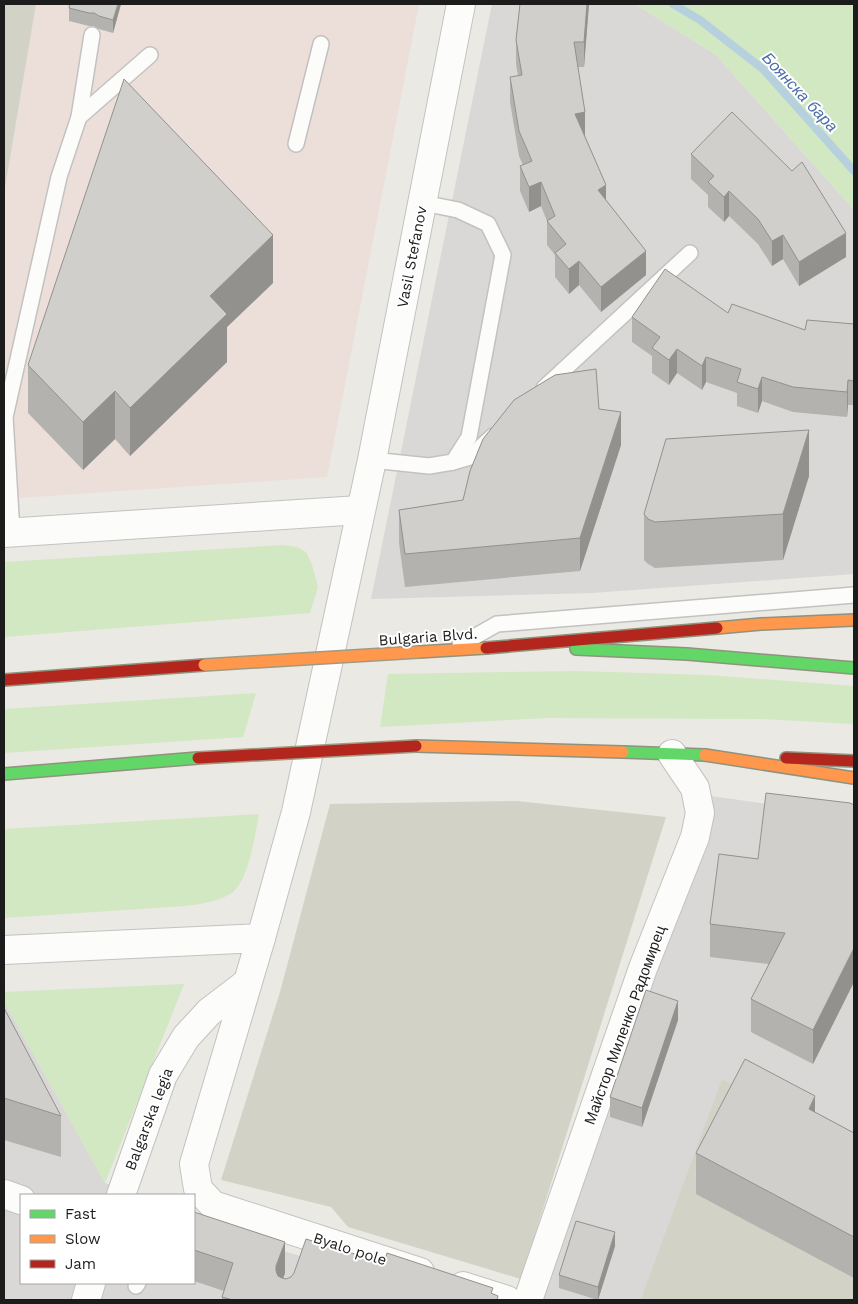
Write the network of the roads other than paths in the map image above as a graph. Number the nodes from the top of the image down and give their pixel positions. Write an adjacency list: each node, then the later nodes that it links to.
1 (461, 4): 7 (street, Vasil Stefanov)
2 (92, 35): 5 (lane)
3 (321, 44): 6 (lane)
4 (150, 56): 5 (lane)
5 (79, 117): 14 (lane)
6 (296, 144)
7 (423, 203): 11 (street, Vasil Stefanov); 12 (lane)
8 (690, 253): 9 (lane)
9 (534, 397)
10 (506, 424): 12 (lane)
11 (372, 460): 12 (lane); 13 (street, Vasil Stefanov)
12 (453, 462)
13 (360, 510): 14 (street); 26 (street, Vasil Stefanov)
14 (8, 533)
15 (854, 594): 18 (lane)
16 (854, 620): 17 (main road)
17 (486, 648): 18 (main road, Bulgaria Blvd.); 19 (main road, Bulgaria Blvd.)
18 (452, 650): 20 (main road, Bulgaria Blvd., bridge)
19 (854, 668)
20 (4, 680)
21 (672, 754): 22 (main road); 24 (main road, bridge); 34 (street, Майстор Миленко Радомирец)
22 (705, 755): 23 (main road); 25 (main road)
23 (854, 761)
24 (4, 774)
25 (854, 778)
26 (261, 938): 27 (street); 28 (street)
27 (4, 950)
28 (247, 983): 29 (street); 31 (street, Balgarska legia)
29 (194, 1192): 33 (street, Byalo pole)
30 (4, 1194): 32 (street)
31 (121, 1194)
32 (20, 1200)
33 (508, 1300)
34 (528, 1300)

